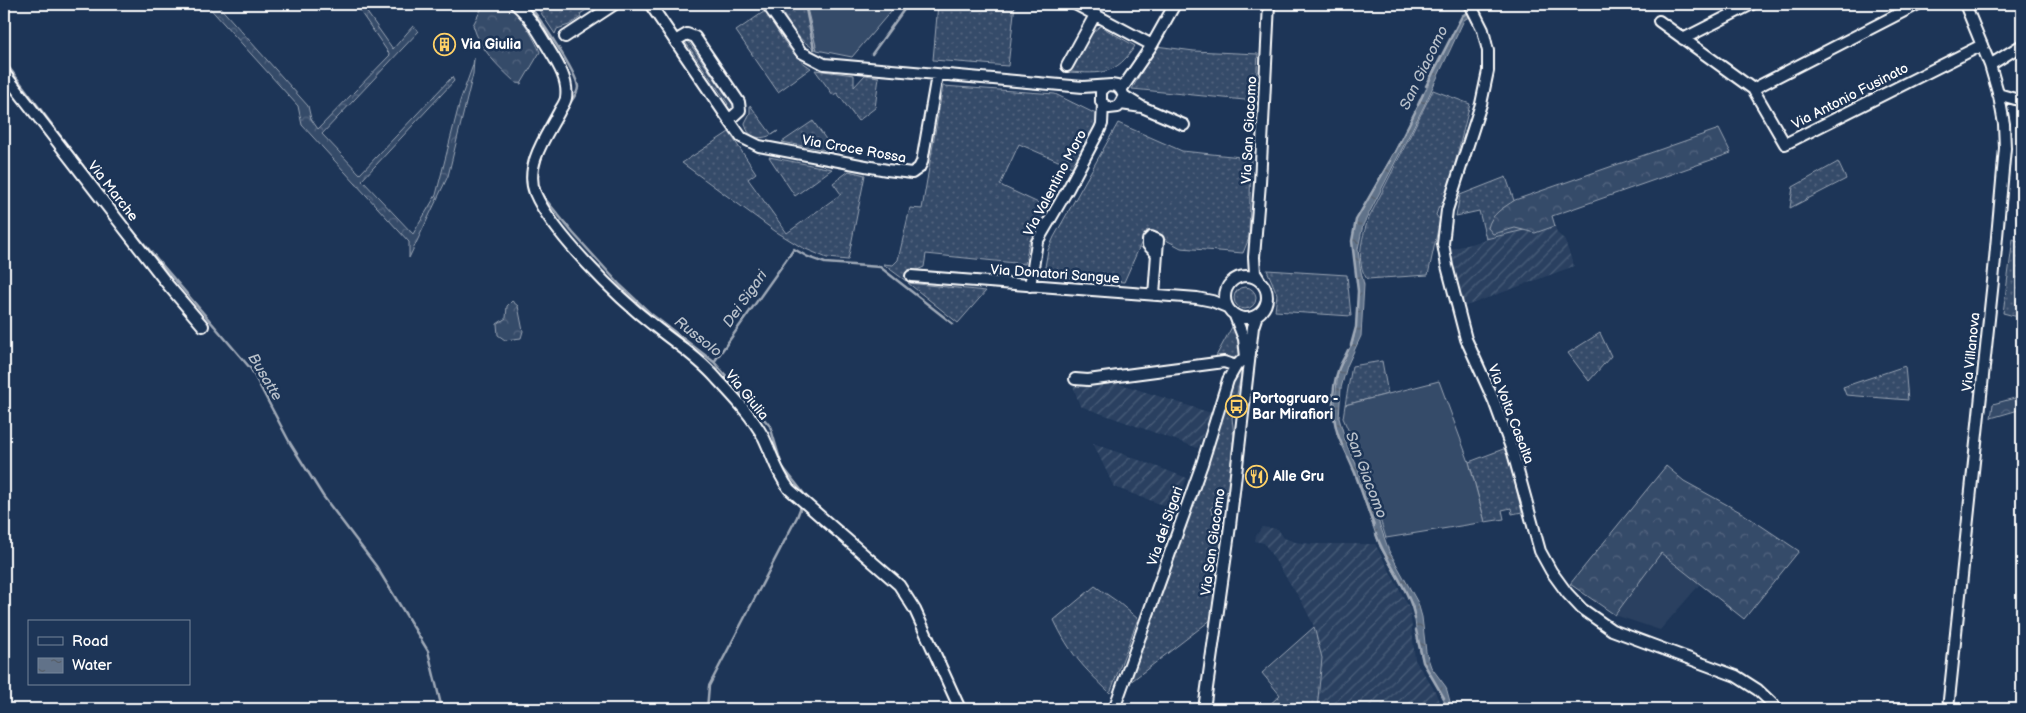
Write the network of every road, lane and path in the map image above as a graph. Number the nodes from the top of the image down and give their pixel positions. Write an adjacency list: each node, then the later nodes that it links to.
1 (515, 4): 50 (street, Via Giulia)
2 (615, 4): 14 (street)
3 (650, 4): 16 (street, Via Croce Rossa)
4 (767, 4): 23 (street)
5 (1075, 4): 12 (street)
6 (1175, 4): 17 (street, Via Valentino Moro)
7 (1269, 4): 34 (street, Via San Giacomo)
8 (1752, 4): 15 (street)
9 (1918, 4): 25 (street)
10 (1965, 4): 18 (street, Via Villanova)
11 (1473, 8): 53 (street, Via Volta Casalta)
12 (1095, 15): 17 (street); 21 (street)
13 (1659, 21): 15 (street, Via Antonio Fusinato)
14 (565, 37)
15 (1683, 39): 25 (street, Via Antonio Fusinato)
16 (675, 40): 30 (street, Via Croce Rossa); 30 (street)
17 (1152, 45): 27 (street, Via Valentino Moro)
18 (1982, 45): 20 (street, Via Villanova); 25 (street, Via Antonio Fusinato)
19 (2022, 45): 20 (street)
20 (1990, 65): 26 (street, Via Villanova)
21 (1067, 66)
22 (4, 73): 45 (street, Via Marche)
23 (937, 75): 24 (street); 30 (street, Via Croce Rossa)
24 (1083, 88): 27 (street); 28 (street)
25 (1753, 89)
26 (1998, 94): 29 (street); 54 (street, Via Villanova)
27 (1117, 95): 28 (street); 28 (street); 31 (street, Via Valentino Moro); 32 (street)
28 (1101, 101): 31 (street, Via Valentino Moro)
29 (2022, 101)
30 (729, 120)
31 (1102, 124): 38 (street, Via Valentino Moro)
32 (1184, 125)
33 (1156, 253): 40 (street)
34 (1254, 257): 36 (street); 37 (street, Via San Giacomo)
35 (911, 276): 38 (street, Via Donatori Sangue)
36 (1238, 277): 37 (street); 39 (street)
37 (1260, 281): 43 (street)
38 (1030, 286): 40 (street, Via Donatori Sangue)
39 (1226, 288): 41 (street, Via Donatori Sangue); 42 (street)
40 (1154, 295): 41 (street, Via Donatori Sangue)
41 (1197, 298): 42 (street, Via Donatori Sangue)
42 (1227, 307): 44 (street)
43 (1257, 315): 44 (street); 48 (street, Via San Giacomo)
44 (1235, 316): 46 (street, Via San Giacomo)
45 (203, 326)
46 (1246, 356): 47 (street, Via dei Sigari); 48 (street, Via San Giacomo)
47 (1236, 366): 49 (street); 51 (street, Via dei Sigari)
48 (1248, 378): 52 (street, Via San Giacomo)
49 (1075, 379)
50 (960, 709)
51 (1114, 709)
52 (1204, 709)
53 (1778, 709)
54 (1948, 709)

